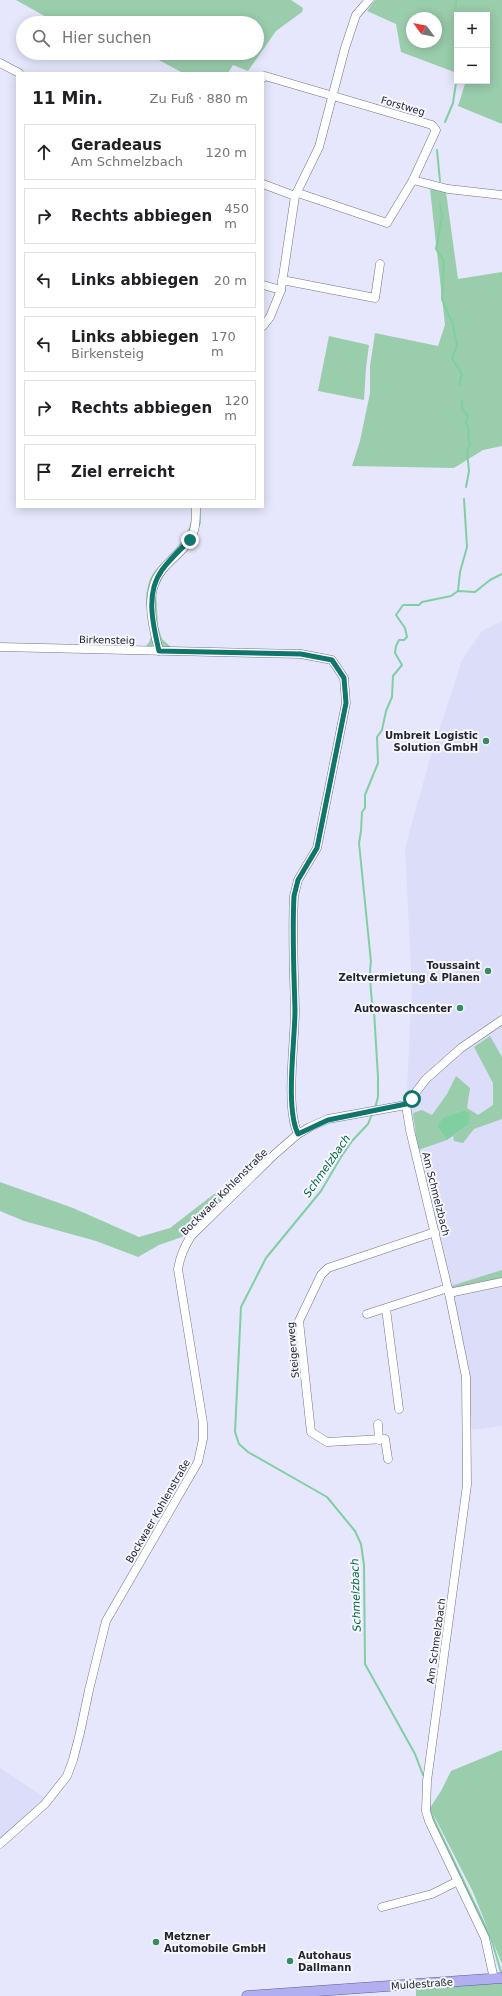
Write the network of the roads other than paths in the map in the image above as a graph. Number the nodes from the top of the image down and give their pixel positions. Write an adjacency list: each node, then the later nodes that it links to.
1 (369, 0): 5 (street)
2 (0, 62): 3 (street)
3 (17, 72)
4 (264, 77): 5 (street)
5 (332, 95): 6 (street, Forstweg); 8 (street)
6 (413, 180): 8 (street, Forstweg); 9 (street)
7 (264, 184): 8 (street)
8 (296, 194): 11 (street)
9 (502, 195)
10 (380, 264): 11 (street)
11 (282, 280): 13 (street)
12 (264, 285): 13 (street)
13 (281, 290): 14 (street)
14 (264, 325)
15 (196, 508): 17 (street)
16 (0, 647): 17 (street, Birkensteig)
17 (159, 651): 20 (street, Birkensteig)
18 (502, 1020): 19 (street)
19 (406, 1104): 20 (street); 21 (street, Am Schmelzbach)
20 (298, 1134): 30 (street, Bockwaer Kohlenstraße)
21 (435, 1232): 23 (street, Am Schmelzbach); 28 (street, Steigerweg)
22 (502, 1282): 23 (street)
23 (449, 1290): 24 (street); 31 (street, Am Schmelzbach)
24 (386, 1309): 25 (street); 26 (street)
25 (367, 1314)
26 (399, 1409)
27 (378, 1424): 28 (street)
28 (379, 1440): 29 (street)
29 (388, 1459)
30 (0, 1844)
31 (458, 1882): 32 (street); 33 (street, Am Schmelzbach)
32 (382, 1907)
33 (498, 1979): 34 (main road, Muldestraße)
34 (247, 1996)

